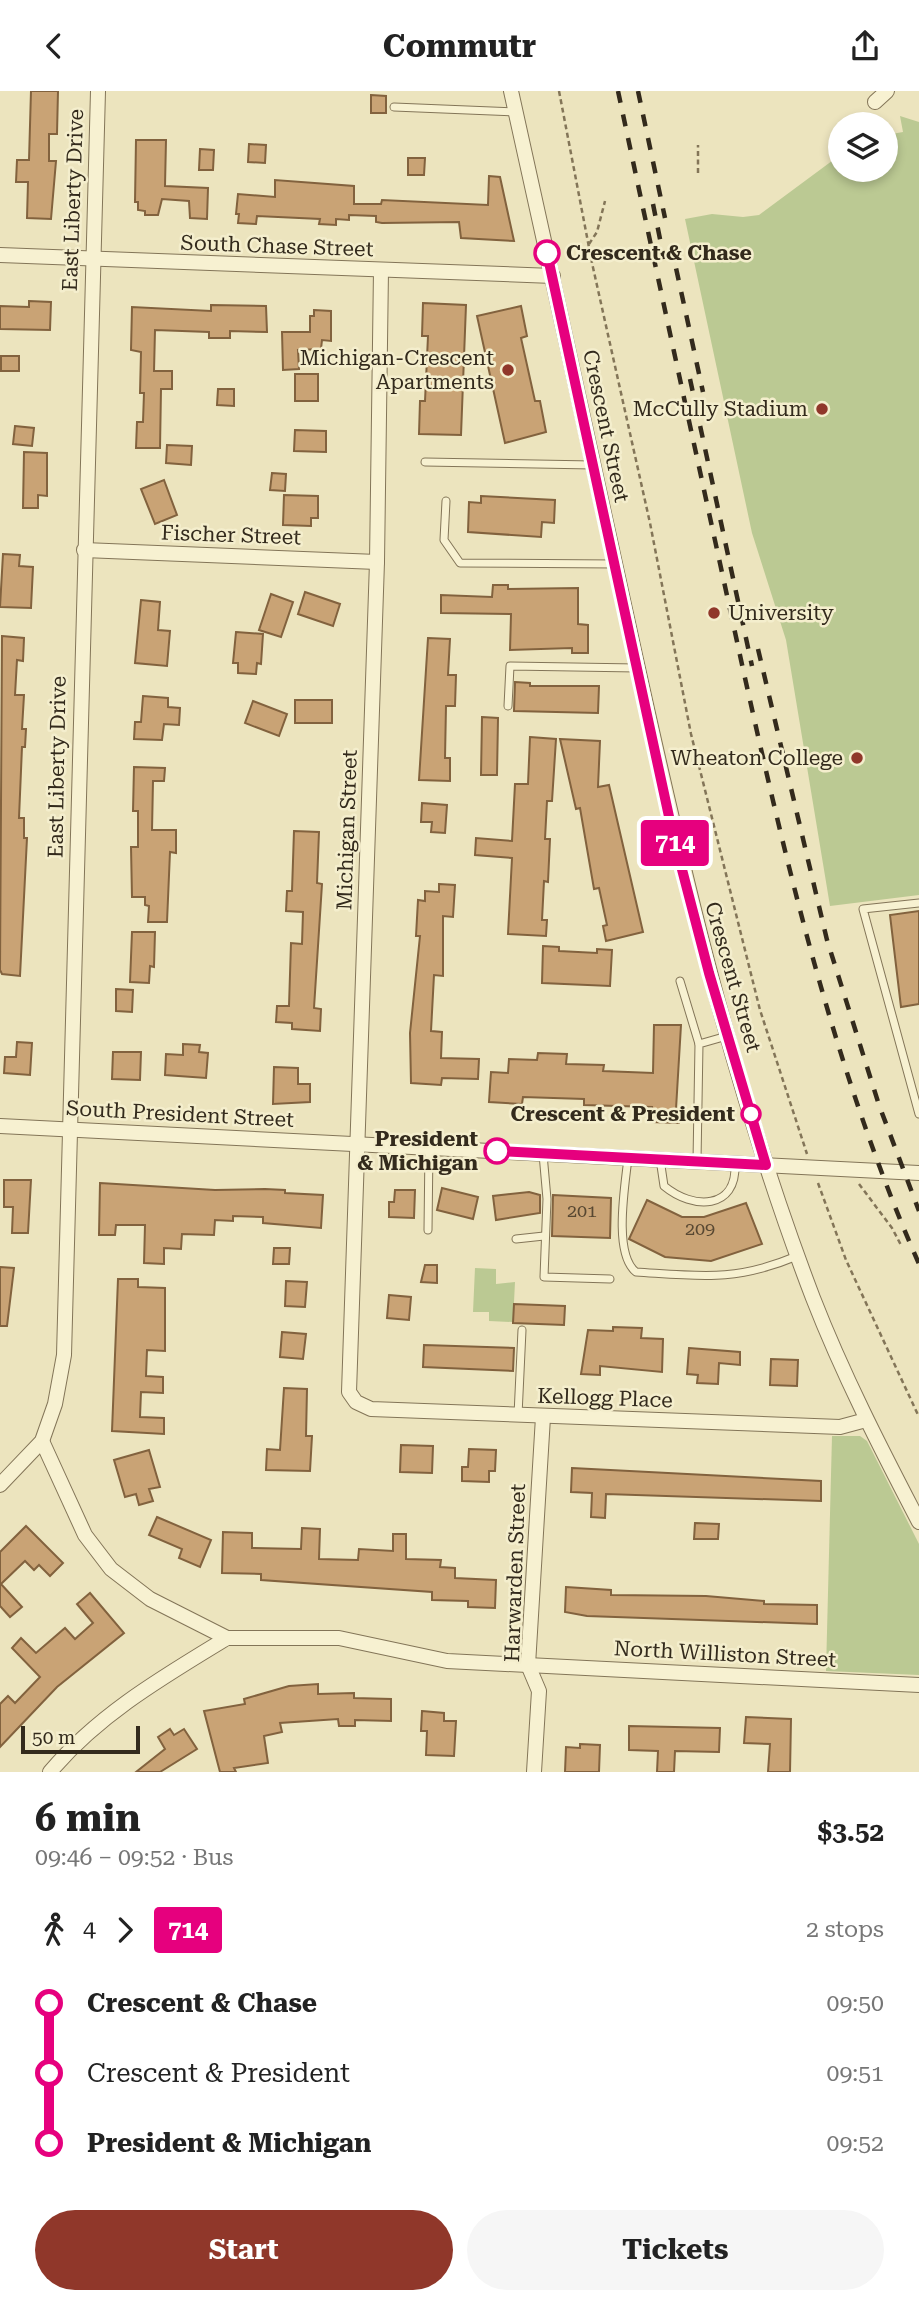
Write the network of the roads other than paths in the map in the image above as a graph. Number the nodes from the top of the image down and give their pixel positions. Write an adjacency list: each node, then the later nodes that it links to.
1 (98, 91): 8 (street, East Liberty Drive)
2 (511, 91): 6 (street, Crescent Street)
3 (887, 91): 4 (street)
4 (875, 102)
5 (394, 107): 6 (lane)
6 (516, 111): 10 (street, Crescent Street)
7 (0, 255): 8 (street, South Chase Street)
8 (93, 260): 9 (street, South Chase Street); 14 (street, East Liberty Drive)
9 (381, 270): 10 (street, South Chase Street); 15 (street, Michigan Street)
10 (552, 276): 12 (street, Crescent Street)
11 (425, 462): 12 (lane)
12 (593, 465): 16 (street, Crescent Street)
13 (446, 501): 16 (lane)
14 (83, 550): 15 (street, Fischer Street); 25 (street, East Liberty Drive)
15 (377, 562): 26 (street, Michigan Street)
16 (615, 564): 17 (street, Crescent Street)
17 (637, 668): 18 (lane); 21 (street, Crescent Street)
18 (508, 706)
19 (919, 903): 23 (lane)
20 (680, 981): 22 (lane)
21 (727, 1036): 22 (lane); 33 (street, Crescent Street)
22 (699, 1044): 31 (lane)
23 (919, 1114)
24 (0, 1126): 25 (street, South President Street)
25 (69, 1129): 26 (street, South President Street); 45 (street, East Liberty Drive)
26 (358, 1144): 27 (street, South President Street); 41 (street, Michigan Street)
27 (429, 1147): 28 (street, South President Street); 35 (lane)
28 (543, 1154): 29 (street, South President Street); 36 (lane)
29 (628, 1158): 30 (street, South President Street); 38 (lane)
30 (660, 1159): 31 (street, South President Street); 32 (lane)
31 (697, 1161): 32 (street, South President Street)
32 (736, 1163): 33 (street, South President Street)
33 (766, 1165): 34 (street, South President Street); 38 (street, Crescent Street)
34 (919, 1173)
35 (428, 1230)
36 (544, 1236): 37 (lane); 39 (lane)
37 (516, 1239)
38 (798, 1255): 44 (street, Crescent Street)
39 (610, 1279)
40 (522, 1330): 42 (lane)
41 (349, 1392): 42 (street, Kellogg Place)
42 (517, 1416): 43 (street, Kellogg Place)
43 (543, 1417): 44 (street, Kellogg Place); 49 (street, Harwarden Street)
44 (866, 1420): 47 (street, Crescent Street)
45 (42, 1441): 46 (street); 48 (street)
46 (0, 1485)
47 (919, 1522)
48 (227, 1638): 49 (street, North Williston Street); 51 (street)
49 (528, 1665): 50 (street, North Williston Street); 52 (street, Harwarden Street)
50 (919, 1685)
51 (50, 1772)
52 (534, 1772)

